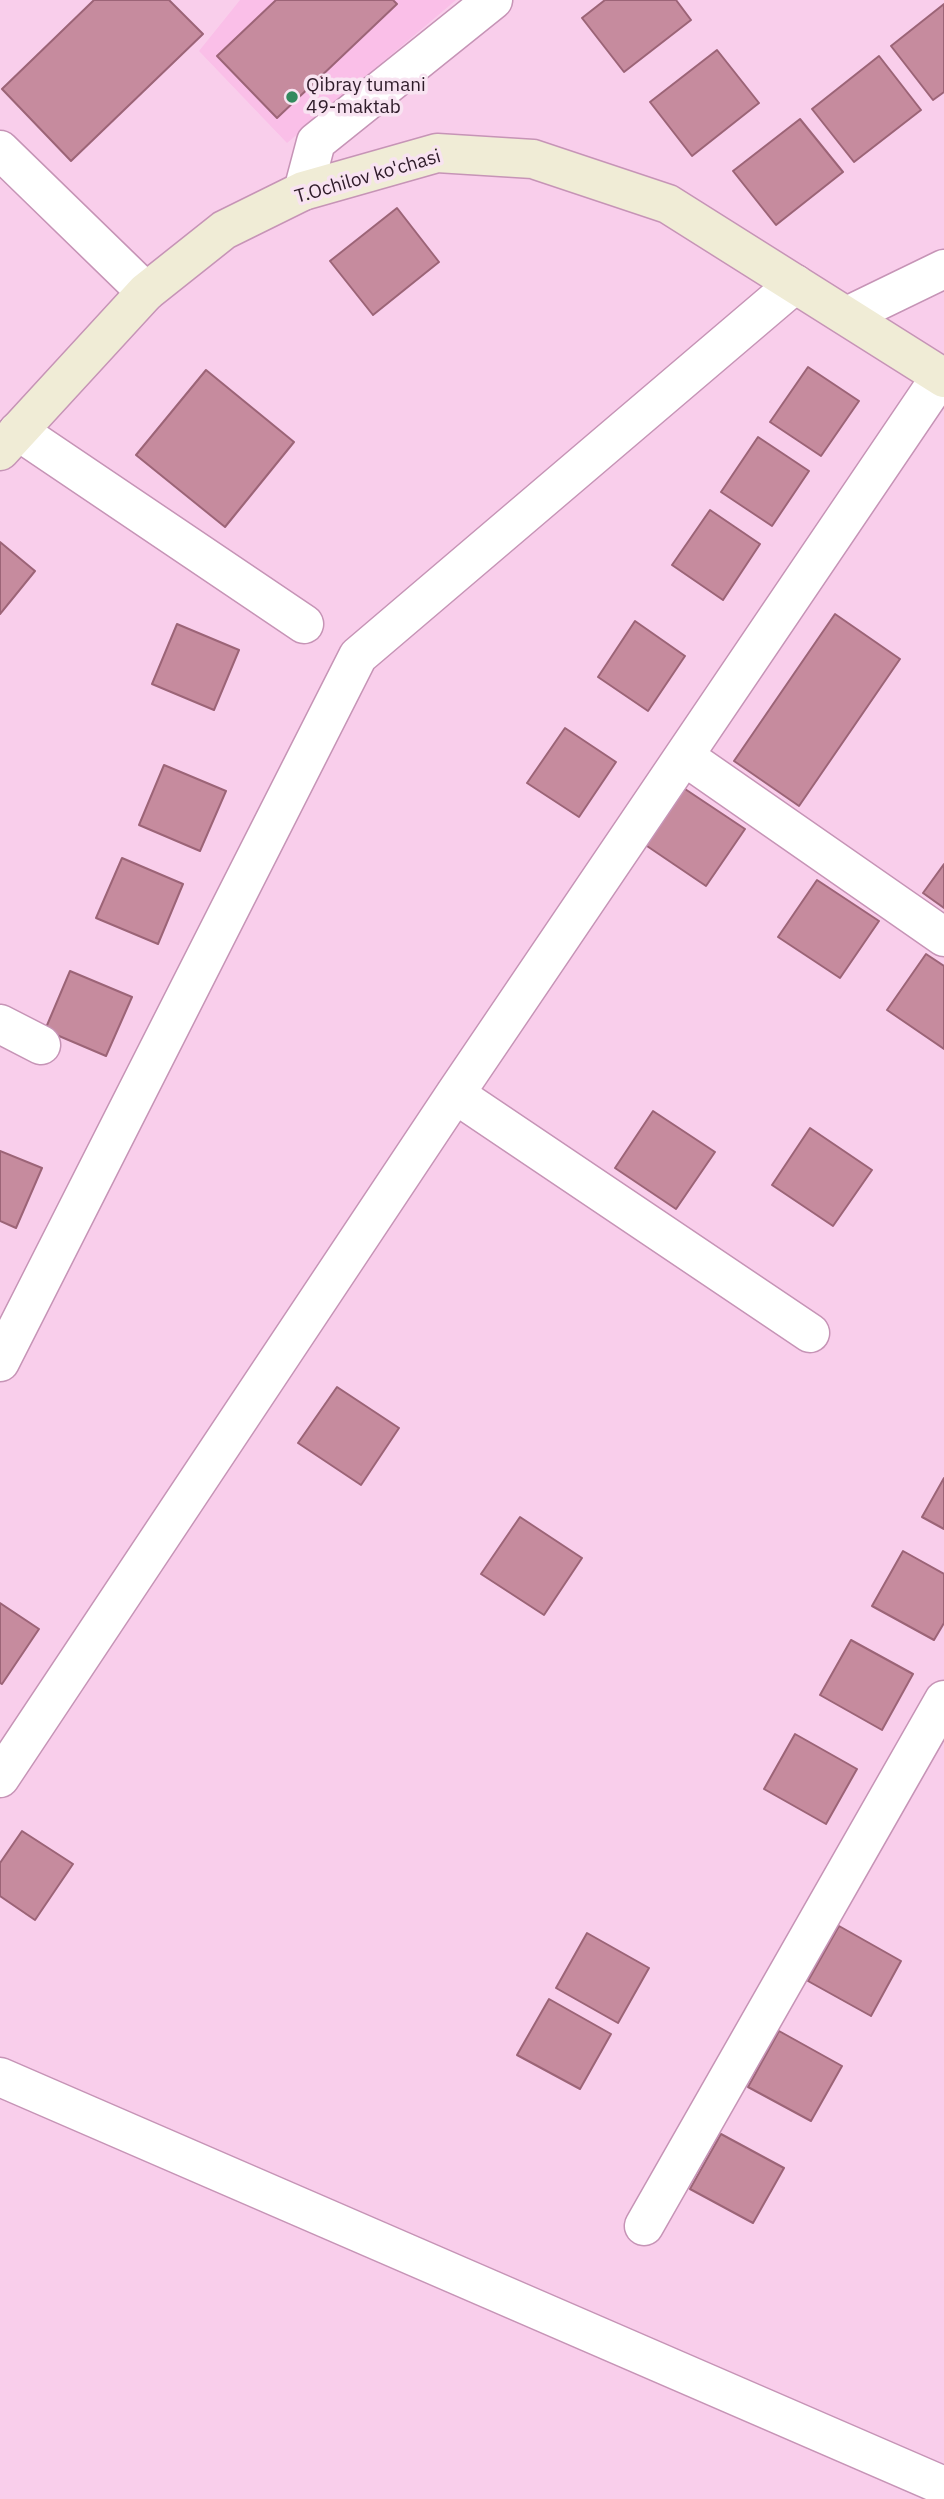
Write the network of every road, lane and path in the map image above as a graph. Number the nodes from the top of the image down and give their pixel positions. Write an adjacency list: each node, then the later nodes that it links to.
1 (493, 0): 3 (street)
2 (0, 150): 6 (street)
3 (303, 191): 5 (main road, T.Ochilov ko'chasi); 6 (main road, T.Ochilov ko'chasi)
4 (944, 269): 7 (street)
5 (795, 284): 7 (main road, T.Ochilov ko'chasi); 17 (street)
6 (146, 292): 9 (main road, T.Ochilov ko'chasi)
7 (847, 316): 8 (main road, T.Ochilov ko'chasi)
8 (942, 377): 11 (street)
9 (9, 441): 10 (street)
10 (304, 624)
11 (684, 756): 12 (street); 15 (street)
12 (944, 937)
13 (0, 1024): 14 (street)
14 (40, 1045)
15 (454, 1094): 16 (street); 19 (street)
16 (810, 1333)
17 (0, 1362)
18 (944, 1700): 21 (street)
19 (0, 1778)
20 (0, 2077): 22 (street)
21 (644, 2227)
22 (944, 2486)

